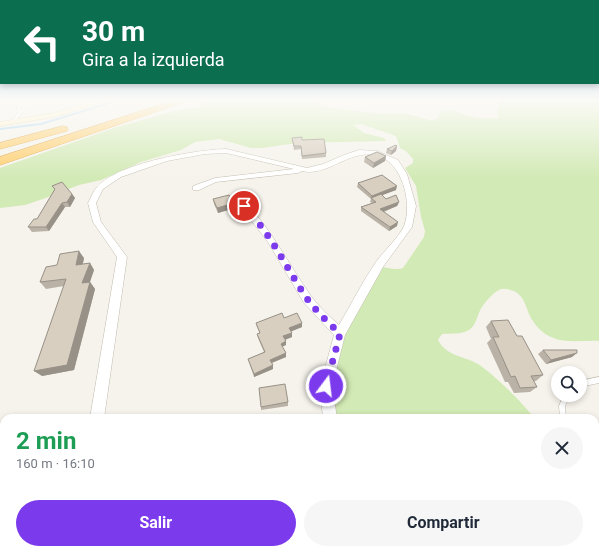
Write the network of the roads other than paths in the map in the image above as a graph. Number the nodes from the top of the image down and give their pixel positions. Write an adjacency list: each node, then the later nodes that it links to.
1 (68, 127): 5 (highway)
2 (84, 127): 6 (highway)
3 (97, 127): 7 (highway)
4 (101, 127): 8 (highway)
5 (0, 146)
6 (0, 152)
7 (0, 161)
8 (0, 165)
9 (308, 170): 10 (street); 12 (street); 16 (street)
10 (196, 188)
11 (244, 206): 12 (street)
12 (340, 334): 17 (street)
13 (599, 380): 14 (lane)
14 (587, 383)
15 (564, 402): 18 (lane)
16 (98, 414)
17 (330, 414)
18 (563, 414)

